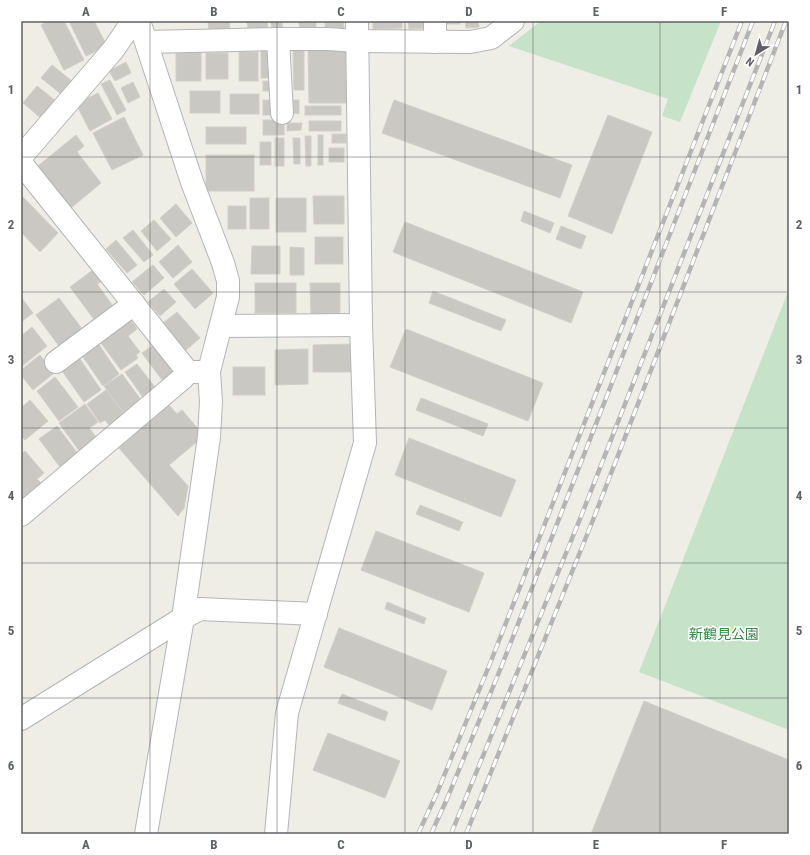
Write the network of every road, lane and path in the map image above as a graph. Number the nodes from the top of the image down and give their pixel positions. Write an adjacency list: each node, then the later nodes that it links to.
1 (133, 21): 9 (street)
2 (139, 21): 7 (street)
3 (513, 21): 5 (street)
4 (357, 31): 5 (street); 6 (street); 12 (street)
5 (435, 31)
6 (278, 39): 7 (street); 8 (street)
7 (147, 42): 13 (street)
8 (282, 113)
9 (21, 157)
10 (21, 163): 11 (street)
11 (134, 304): 14 (street); 16 (street)
12 (361, 325): 13 (street); 18 (street)
13 (221, 326): 15 (street)
14 (56, 362)
15 (209, 371): 16 (street); 19 (street)
16 (188, 372): 17 (street)
17 (21, 516)
18 (316, 614): 19 (street); 22 (street)
19 (183, 618): 20 (street); 21 (street)
20 (21, 719)
21 (146, 834)
22 (276, 834)

